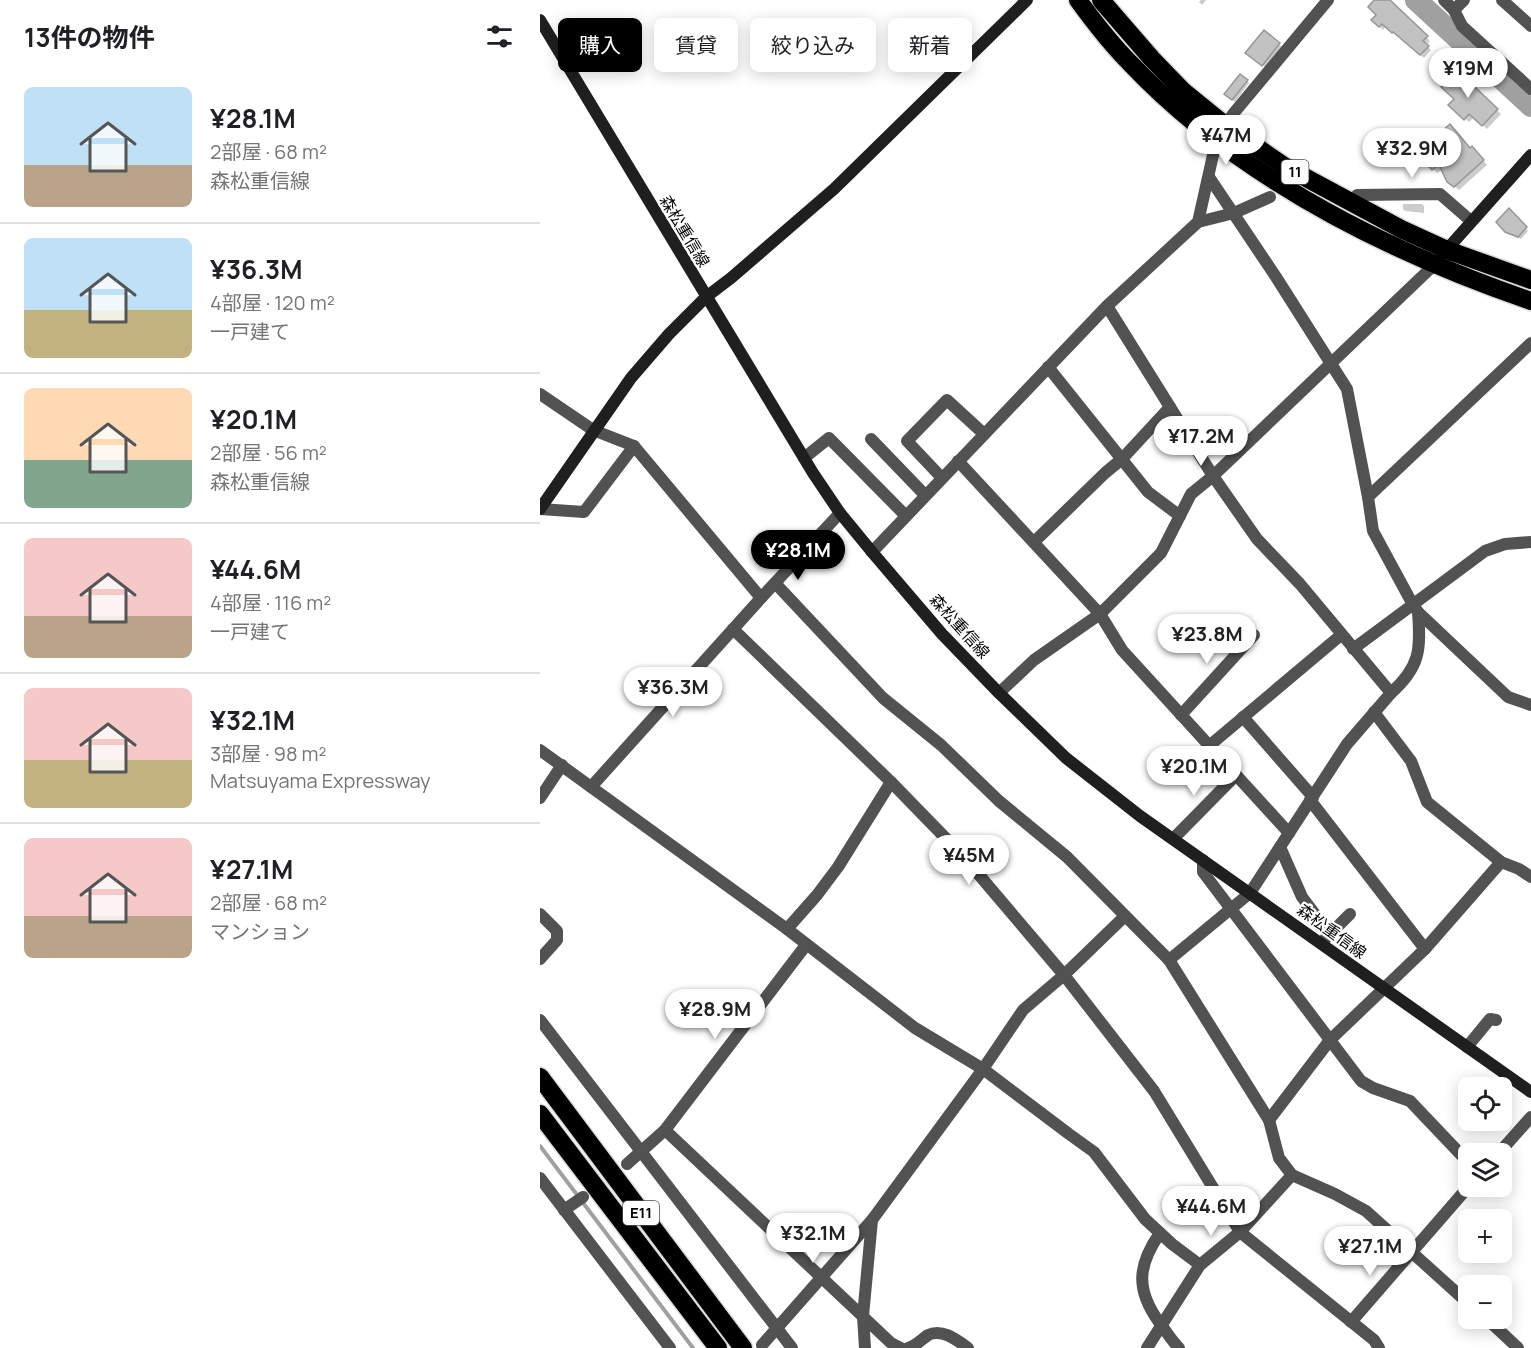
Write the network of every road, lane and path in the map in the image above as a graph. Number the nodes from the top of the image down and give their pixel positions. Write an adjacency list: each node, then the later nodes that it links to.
1 (1027, 0): 23 (main road)
2 (1077, 0): 12 (highway, 11)
3 (1101, 0): 12 (highway, 11)
4 (1328, 0): 12 (street)
5 (1444, 0): 8 (street)
6 (1464, 0): 8 (street)
7 (1502, 0): 10 (street)
8 (1454, 10): 11 (street)
9 (540, 20): 23 (main road, 森松重信線)
10 (1531, 26)
11 (1531, 89)
12 (1222, 134): 14 (street); 16 (highway, 11); 21 (highway, 11)
13 (1531, 155): 18 (main road)
14 (1209, 177): 17 (street); 19 (street)
15 (1270, 197): 17 (street)
16 (1352, 203): 18 (street); 20 (highway, 11)
17 (1233, 213): 19 (street); 27 (street)
18 (1471, 221): 20 (main road)
19 (1198, 222): 25 (street)
20 (1447, 250): 21 (main road); 22 (highway, 11)
21 (1434, 265): 24 (highway, 11); 27 (street)
22 (1531, 280)
23 (706, 297): 31 (main road); 35 (main road, 森松重信線)
24 (1531, 302)
25 (1107, 306): 28 (street); 30 (street)
26 (1531, 343): 41 (street)
27 (1330, 364): 38 (street); 41 (street)
28 (1048, 367): 32 (street); 36 (street)
29 (540, 394): 31 (street)
30 (1170, 407): 36 (street); 38 (street)
31 (593, 430): 34 (street); 42 (main road)
32 (984, 434): 37 (street); 39 (street)
33 (871, 439): 40 (street)
34 (634, 446): 42 (street); 50 (street)
35 (804, 458): 43 (main road, 森松重信線); 44 (street)
36 (1122, 459): 45 (street); 46 (street)
37 (958, 461): 39 (street); 46 (street)
38 (1212, 476): 45 (street); 55 (street)
39 (942, 478): 40 (street)
40 (925, 495): 44 (street)
41 (1368, 496): 51 (street)
42 (540, 509)
43 (840, 513): 48 (main road, 森松重信線); 49 (street)
44 (906, 516): 48 (street)
45 (1180, 516): 52 (street)
46 (1034, 542): 52 (street)
47 (1531, 542): 51 (street)
48 (872, 552): 57 (main road, 森松重信線)
49 (775, 583): 50 (street); 81 (street)
50 (761, 598): 53 (street)
51 (1415, 607): 56 (street); 58 (street); 59 (street)
52 (1100, 614): 57 (street); 61 (street)
53 (733, 628): 67 (street); 68 (street)
54 (1254, 635): 61 (street)
55 (1341, 635): 56 (street); 62 (street)
56 (1353, 649): 58 (street)
57 (999, 693): 72 (main road, 森松重信線)
58 (1391, 693): 60 (street)
59 (1531, 705)
60 (1374, 712): 70 (street); 75 (street)
61 (1181, 715): 63 (street)
62 (1244, 717): 63 (street); 70 (street)
63 (1209, 746): 66 (street)
64 (540, 750): 65 (street)
65 (562, 765): 68 (street); 69 (street)
66 (1236, 775): 71 (street); 72 (street)
67 (891, 782): 82 (street); 89 (street)
68 (591, 787): 82 (street)
69 (540, 798)
70 (1312, 798): 71 (street); 86 (street)
71 (1289, 833): 73 (street)
72 (1173, 839): 74 (main road, 森松重信線)
73 (1280, 847): 77 (street); 83 (street)
74 (1203, 860): 77 (main road, 森松重信線); 78 (street)
75 (1501, 862): 76 (street); 86 (street)
76 (1531, 877)
77 (1250, 893): 78 (street); 84 (main road, 森松重信線)
78 (1231, 908): 88 (street); 93 (street)
79 (540, 914): 87 (street)
80 (1350, 914): 83 (street)
81 (1125, 916): 88 (street); 89 (street)
82 (787, 929): 85 (street)
83 (1330, 934): 84 (street)
84 (1321, 944): 90 (main road, 森松重信線)
85 (806, 945): 95 (street); 101 (street)
86 (1425, 949): 90 (street)
87 (540, 960)
88 (1168, 960): 100 (street)
89 (1064, 975): 95 (street); 112 (street)
90 (1383, 988): 93 (street); 94 (main road, 森松重信線)
91 (540, 1020): 104 (street)
92 (1496, 1020): 94 (street)
93 (1330, 1040): 100 (street); 103 (street)
94 (1467, 1047): 97 (main road, 森松重信線)
95 (983, 1069): 111 (street); 113 (street)
96 (540, 1077): 126 (highway, E11)
97 (1531, 1092)
98 (540, 1114): 125 (highway, E11)
99 (1531, 1117): 102 (street)
100 (1269, 1120): 106 (street)
101 (666, 1130): 104 (street); 116 (street)
102 (1508, 1143)
103 (1458, 1151)
104 (641, 1152): 105 (street); 121 (street)
105 (627, 1164)
106 (1292, 1175): 112 (street); 114 (street)
107 (540, 1178): 110 (street)
108 (583, 1197): 110 (street)
109 (1458, 1197): 114 (street)
110 (564, 1210): 124 (street)
111 (872, 1220): 116 (street); 118 (street)
112 (1240, 1232): 115 (street); 119 (street)
113 (1160, 1233): 115 (street); 120 (street)
114 (1411, 1251): 117 (street); 119 (street)
115 (1200, 1265): 120 (street)
116 (822, 1277): 118 (street); 121 (street)
117 (1458, 1294)
118 (863, 1316): 128 (street); 129 (street)
119 (1351, 1322): 134 (street)
120 (1161, 1325): 132 (street); 133 (street)
121 (776, 1328): 123 (street); 127 (street)
122 (1498, 1329): 135 (street)
123 (762, 1345)
124 (670, 1348)
125 (718, 1348)
126 (744, 1348)
127 (792, 1348)
128 (866, 1348)
129 (901, 1348)
130 (908, 1348): 131 (street)
131 (968, 1348)
132 (1147, 1348)
133 (1179, 1348)
134 (1379, 1348)
135 (1518, 1348)

